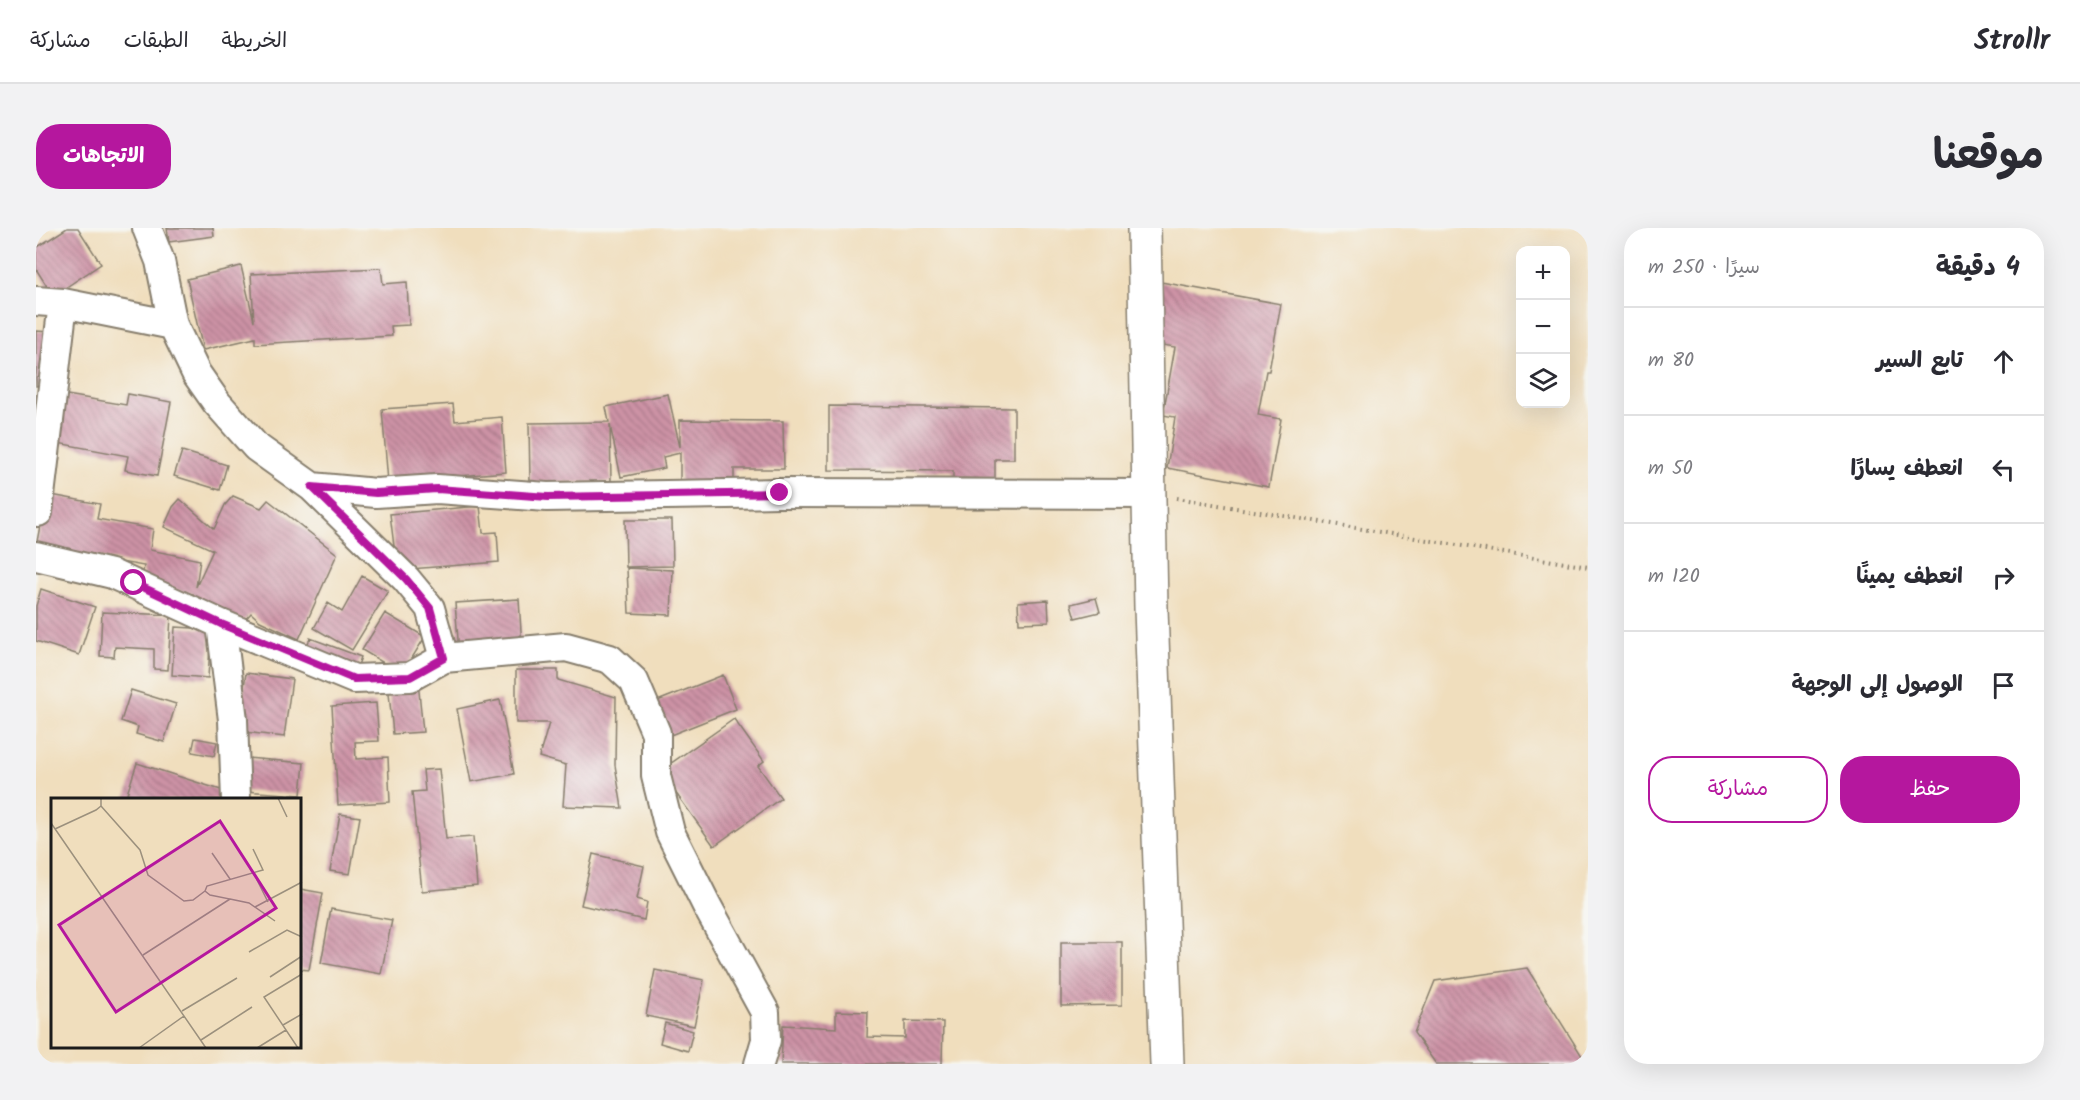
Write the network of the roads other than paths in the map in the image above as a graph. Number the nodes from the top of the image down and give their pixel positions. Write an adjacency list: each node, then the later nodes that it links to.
1 (147, 228): 4 (street)
2 (1144, 228): 6 (street)
3 (50, 302): 4 (street); 7 (street)
4 (173, 325): 5 (street)
5 (312, 487): 6 (street); 10 (street)
6 (1150, 494): 13 (street)
7 (38, 512)
8 (36, 556): 9 (street)
9 (221, 624): 10 (street); 11 (street)
10 (444, 658): 12 (street)
11 (236, 798)
12 (759, 1064)
13 (1167, 1064)

